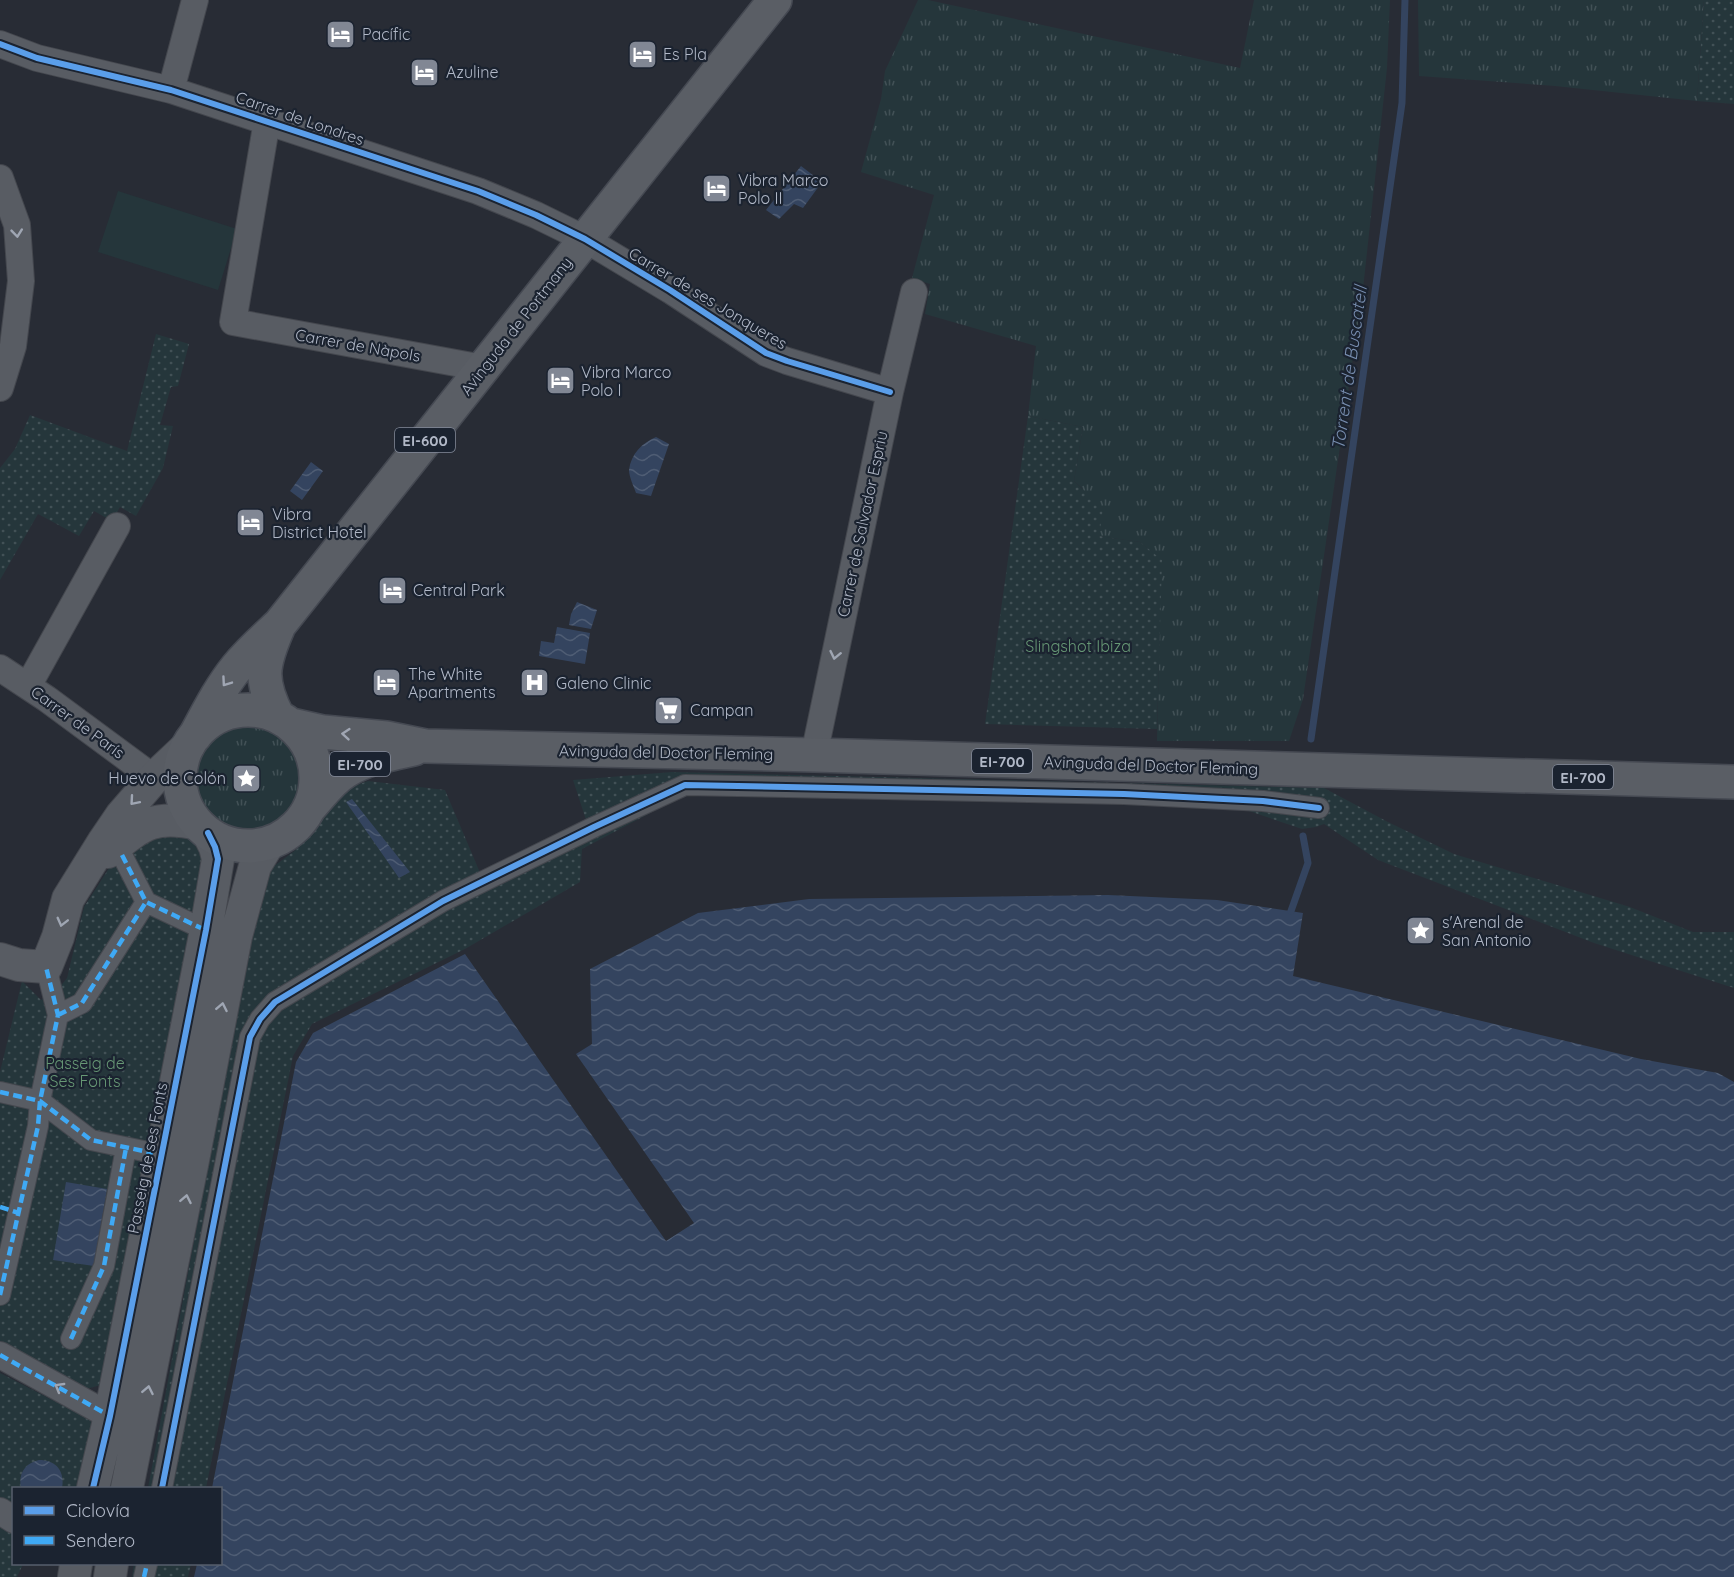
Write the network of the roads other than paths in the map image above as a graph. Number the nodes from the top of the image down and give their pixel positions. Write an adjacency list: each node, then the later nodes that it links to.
1 (195, 0): 6 (street)
2 (775, 0): 9 (main road, Avinguda de Portmany / EI-600)
3 (0, 44): 4 (street, Carrer de Londres)
4 (37, 58): 5 (street, Carrer de Londres); 6 (street, Carrer de Londres)
5 (0, 60)
6 (171, 90): 7 (street, Carrer de Londres)
7 (267, 121): 9 (street, Carrer de Londres); 11 (street, Carrer de Nàpols)
8 (0, 178): 12 (street, one-way to 12)
9 (585, 239): 11 (main road, Avinguda de Portmany / EI-600); 13 (street, Carrer de ses Jonqueres)
10 (914, 292): 13 (street, Carrer de Salvador Espriu)
11 (483, 368): 15 (main road, Avinguda de Portmany / EI-600)
12 (0, 388)
13 (890, 392): 21 (street, Carrer de Salvador Espriu, one-way to 21)
14 (117, 526): 17 (street)
15 (280, 624): 18 (main road, Avinguda de Portmany / EI-600); 19 (main road, Avinguda de Portmany / EI-600, one-way to 19)
16 (0, 668): 17 (street, Carrer de París)
17 (28, 686): 22 (street, Carrer de París)
18 (285, 721): 19 (main road); 20 (main road, Avinguda del Doctor Fleming / EI-700, one-way to 18); 24 (main road)
19 (192, 740): 22 (street); 26 (main road)
20 (425, 746): 21 (main road, Avinguda del Doctor Fleming / EI-700); 24 (main road, Avinguda del Doctor Fleming / EI-700)
21 (814, 755): 23 (main road, Avinguda del Doctor Fleming / EI-700)
22 (154, 778): 29 (street, one-way to 29)
23 (1734, 782)
24 (309, 808): 27 (main road)
25 (1319, 808): 47 (street)
26 (203, 828): 27 (main road); 29 (street); 43 (street, Passeig de ses Fonts)
27 (269, 843): 44 (street, one-way to 27)
28 (122, 855): 30 (street)
29 (86, 869): 33 (street, one-way to 33)
30 (146, 902): 31 (street); 34 (street)
31 (201, 928)
32 (0, 959): 33 (street)
33 (46, 968): 34 (street)
34 (58, 1015): 36 (street)
35 (0, 1092): 36 (street)
36 (40, 1101): 37 (street); 39 (street)
37 (126, 1148): 38 (street); 41 (street)
38 (153, 1152)
39 (9, 1210): 40 (street)
40 (0, 1295)
41 (71, 1339)
42 (0, 1355): 43 (street, one-way to 42)
43 (110, 1416): 44 (street); 45 (street, Passeig de ses Fonts)
44 (139, 1432): 46 (street)
45 (93, 1487)
46 (127, 1487)
47 (162, 1487)

